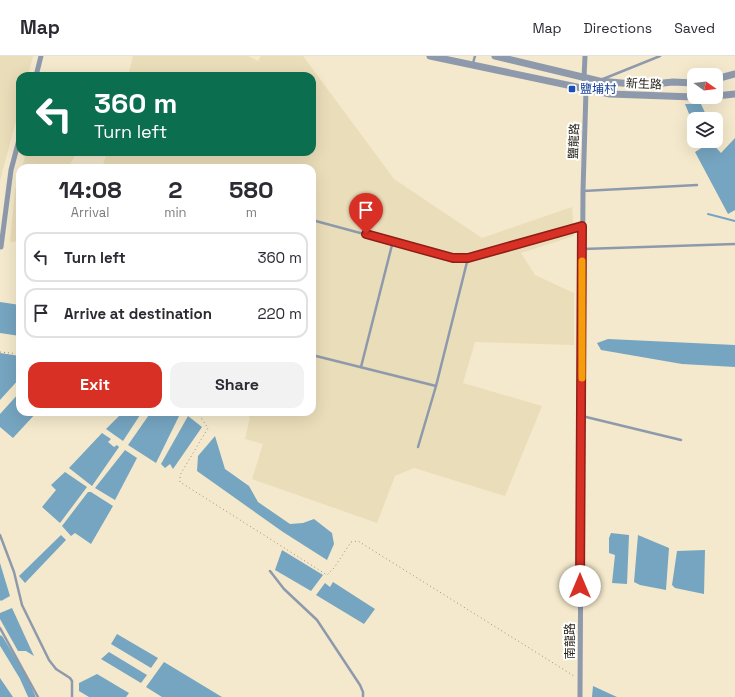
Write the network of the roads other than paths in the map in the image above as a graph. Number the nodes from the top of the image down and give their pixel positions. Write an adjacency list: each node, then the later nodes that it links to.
1 (41, 56): 8 (street)
2 (430, 56): 7 (street, 新生路)
3 (475, 56): 7 (lane)
4 (495, 56): 11 (street, 新生路)
5 (585, 56): 11 (street, 鹽龍路)
6 (660, 56): 12 (lane)
7 (472, 65): 14 (street, 新生路)
8 (37, 72)
9 (735, 74): 10 (street)
10 (723, 77)
11 (584, 78): 12 (street, 新生路); 14 (street, 鹽龍路)
12 (599, 81): 13 (street, 新生路)
13 (687, 83)
14 (586, 90): 17 (street, 新生路); 20 (street, 鹽龍路)
15 (735, 94): 16 (street)
16 (723, 95)
17 (687, 97)
18 (16, 151): 25 (street)
19 (696, 185): 20 (lane)
20 (582, 191): 22 (street, 鹽龍路)
21 (316, 221): 23 (lane)
22 (582, 226): 26 (street, 南龍路); 27 (lane)
23 (393, 242): 27 (lane); 29 (lane)
24 (735, 244): 26 (lane)
25 (1, 246)
26 (582, 249): 31 (street, 南龍路)
27 (468, 258): 30 (lane)
28 (316, 356): 29 (lane)
29 (361, 367): 30 (lane)
30 (436, 386): 33 (lane)
31 (581, 416): 32 (lane); 40 (street, 南龍路)
32 (681, 440)
33 (418, 446)
34 (0, 535): 38 (lane)
35 (270, 571): 39 (lane)
36 (0, 628): 37 (lane)
37 (38, 697)
38 (72, 697)
39 (363, 697)
40 (580, 697)

